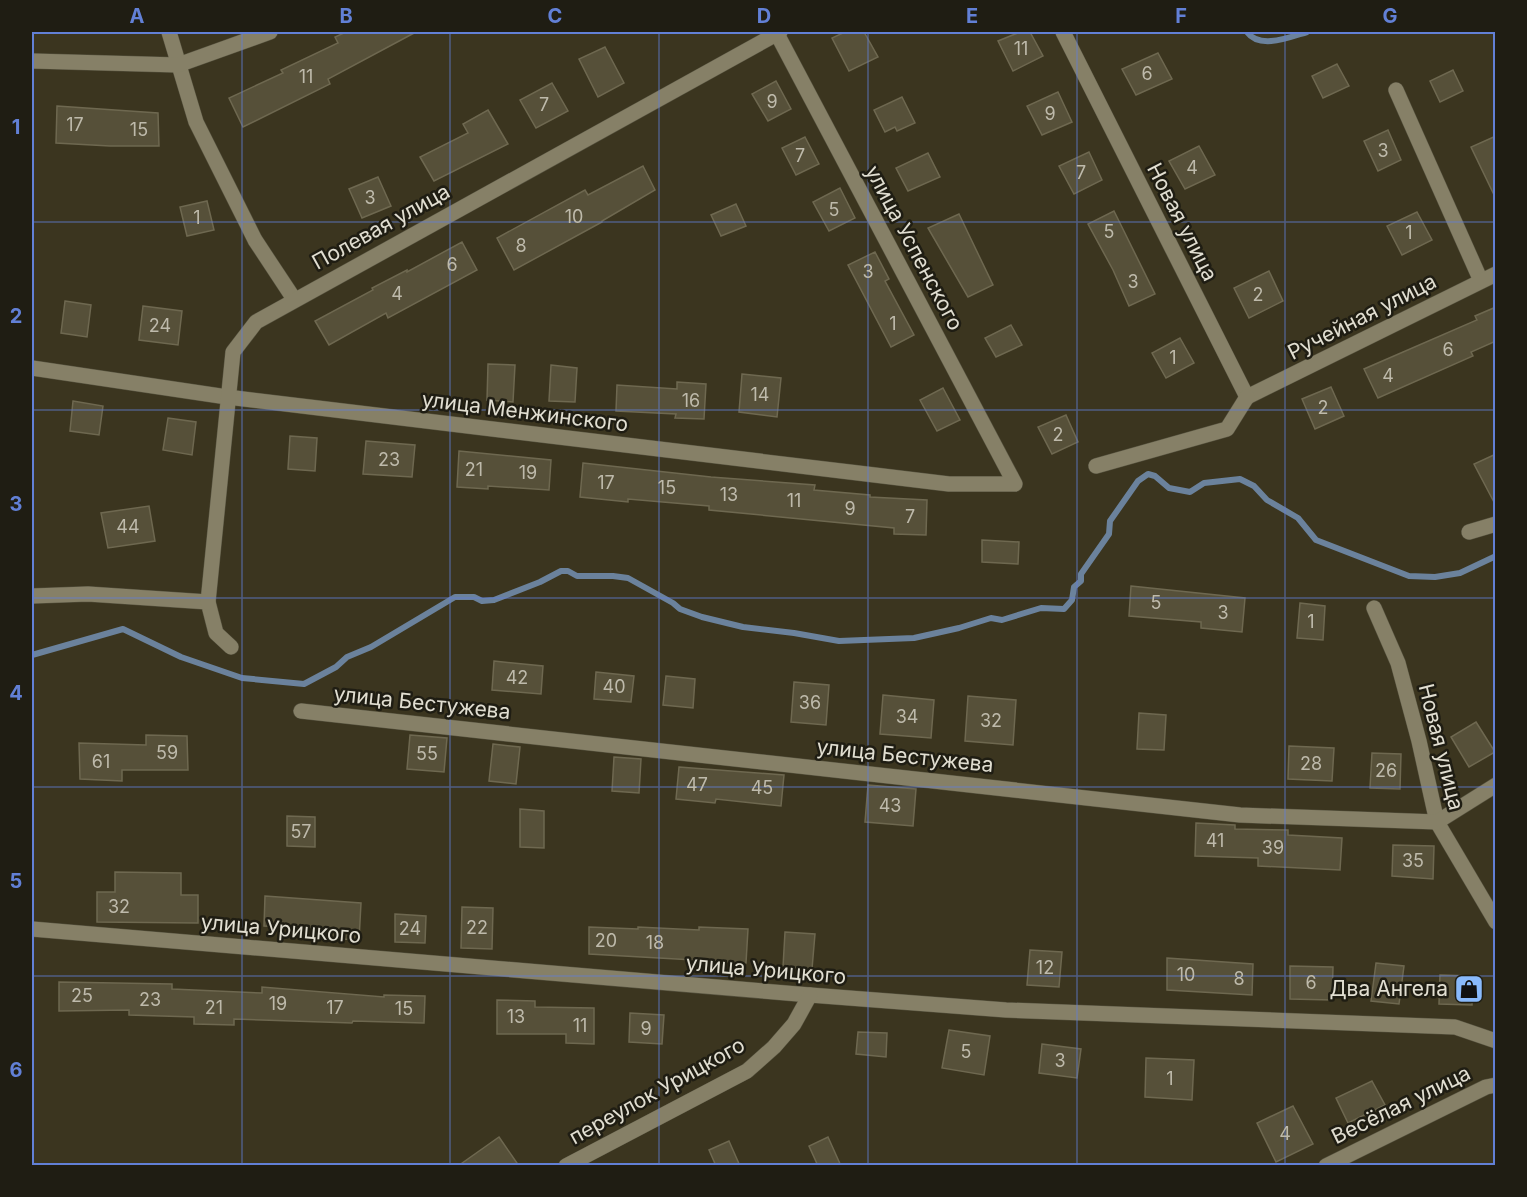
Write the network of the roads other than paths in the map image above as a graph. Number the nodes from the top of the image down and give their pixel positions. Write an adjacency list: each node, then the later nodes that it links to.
1 (169, 32): 6 (street)
2 (270, 32): 6 (street)
3 (778, 32): 10 (street, Полевая улица); 15 (street, улица Успенского)
4 (1063, 32): 13 (street, Новая улица)
5 (32, 61): 6 (street)
6 (178, 65): 10 (street)
7 (1396, 90): 9 (street)
8 (1496, 274): 9 (street, Ручейная улица)
9 (1481, 281): 13 (street, Ручейная улица)
10 (294, 299): 12 (street, Полевая улица)
11 (32, 368): 12 (street, улица Менжинского)
12 (227, 397): 15 (street, улица Менжинского); 19 (street, Полевая улица)
13 (1247, 397): 14 (street)
14 (1096, 466)
15 (1015, 484)
16 (1496, 524): 17 (street)
17 (1469, 532)
18 (32, 596): 19 (street)
19 (208, 602): 21 (street)
20 (1374, 608): 24 (street, Новая улица)
21 (231, 647)
22 (301, 711): 24 (street, улица Бестужева)
23 (1496, 785): 24 (street)
24 (1437, 822): 25 (street, Новая улица)
25 (1496, 922)
26 (32, 929): 27 (street, улица Урицкого)
27 (810, 995): 28 (street, улица Урицкого); 30 (street, переулок Урицкого)
28 (1496, 1041)
29 (1496, 1085): 31 (street, Весёлая улица)
30 (566, 1166)
31 (1326, 1166)

